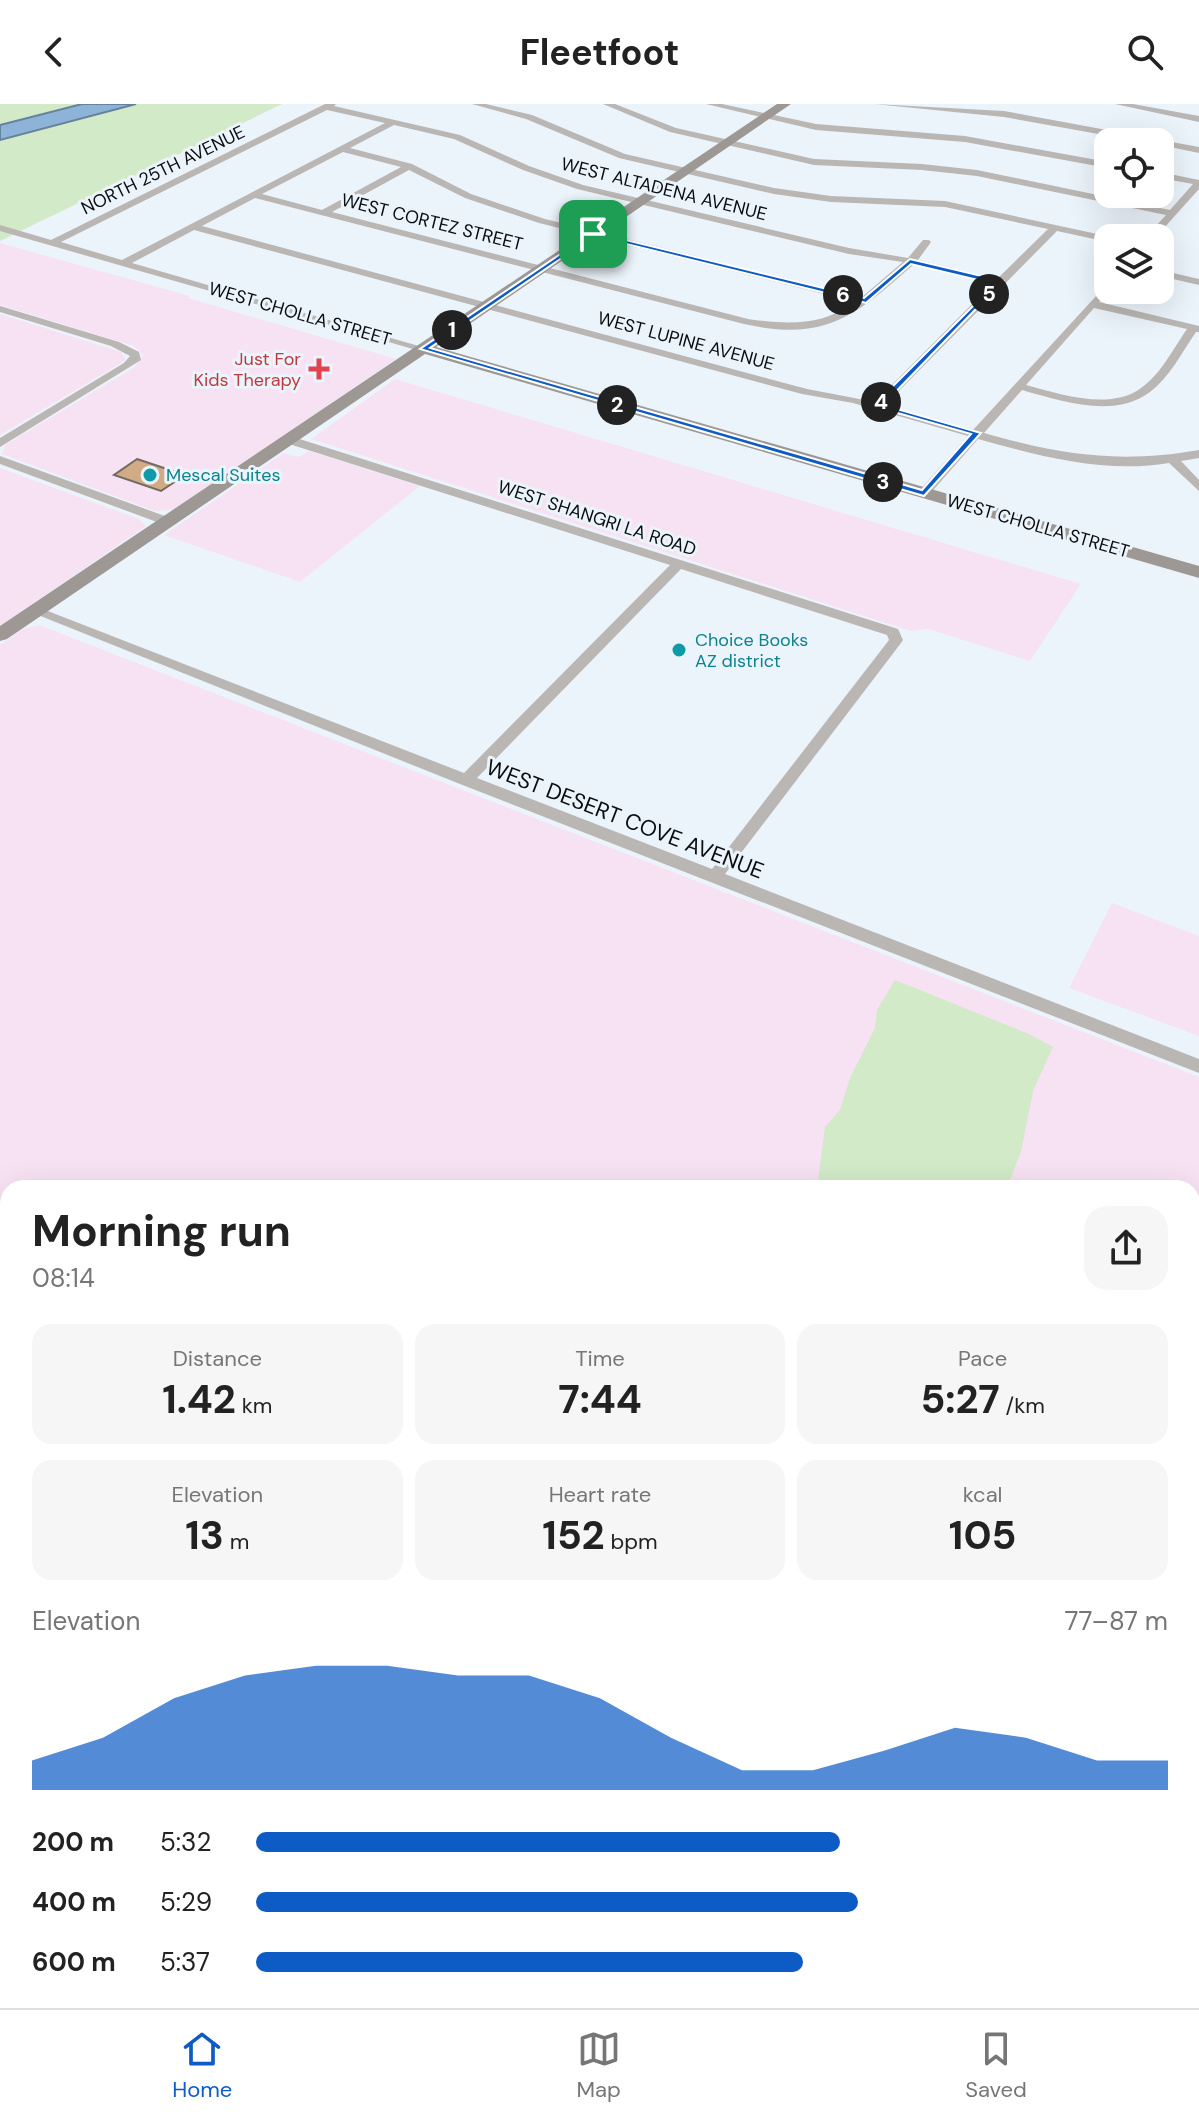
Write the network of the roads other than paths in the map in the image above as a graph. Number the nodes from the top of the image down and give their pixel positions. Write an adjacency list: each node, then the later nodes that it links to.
1 (476, 104): 18 (street)
2 (607, 104): 12 (street)
3 (710, 104): 8 (street)
4 (785, 104): 8 (street)
5 (878, 104): 11 (street)
6 (1119, 104): 9 (street)
7 (329, 105): 10 (street, WEST ALTADENA AVENUE); 32 (street, NORTH 25TH AVENUE)
8 (765, 117): 12 (street); 16 (street)
9 (1199, 119)
10 (393, 122): 14 (street); 22 (street, WEST ALTADENA AVENUE)
11 (1094, 130)
12 (727, 143): 18 (street); 24 (street)
13 (1174, 145): 15 (street)
14 (342, 149): 17 (street); 21 (street)
15 (1199, 150)
16 (1094, 162)
17 (409, 166): 23 (street); 29 (street)
18 (686, 171): 22 (street); 27 (street)
19 (1174, 178): 20 (street)
20 (1199, 183): 24 (street)
21 (253, 195): 23 (street, WEST CORTEZ STREET); 26 (street)
22 (640, 202): 29 (street); 33 (street, WEST ALTADENA AVENUE)
23 (324, 213): 35 (street, WEST CORTEZ STREET)
24 (1172, 213): 25 (street)
25 (1162, 224)
26 (194, 227): 34 (street); 42 (street, WEST LUPINE AVENUE)
27 (1055, 227): 30 (street); 38 (street)
28 (0, 228): 32 (street, WEST CHOLLA STREET)
29 (593, 234): 35 (street); 39 (street)
30 (1094, 236)
31 (926, 242): 33 (street, WEST CORTEZ STREET)
32 (52, 243): 34 (street, WEST CHOLLA STREET)
33 (910, 261): 38 (street, WEST ALTADENA AVENUE); 39 (street, WEST CORTEZ STREET)
34 (124, 263): 45 (street, WEST CHOLLA STREET)
35 (542, 269): 39 (street, WEST CORTEZ STREET); 42 (street)
36 (1174, 276): 37 (street)
37 (1199, 282)
38 (1000, 283): 47 (street)
39 (866, 301)
40 (1094, 302): 41 (street)
41 (1092, 304): 44 (street); 46 (street)
42 (487, 306): 45 (street); 47 (street, WEST LUPINE AVENUE)
43 (0, 309): 50 (street)
44 (1197, 328): 46 (street)
45 (424, 349): 49 (street); 55 (street, WEST CHOLLA STREET)
46 (1019, 386): 48 (street)
47 (877, 406): 48 (street, WEST LUPINE AVENUE)
48 (977, 433): 53 (street, WEST LUPINE AVENUE); 55 (street)
49 (290, 440): 56 (street); 57 (street, WEST SHANGRI LA ROAD)
50 (0, 443)
51 (1199, 454): 53 (street, WEST LUPINE AVENUE)
52 (0, 460): 56 (street)
53 (1173, 460): 54 (street)
54 (1199, 487)
55 (924, 493): 58 (street, WEST CHOLLA STREET)
56 (169, 522): 59 (street)
57 (679, 563): 61 (street); 62 (street, WEST SHANGRI LA ROAD)
58 (1199, 572)
59 (35, 611): 60 (street); 61 (street, WEST DESERT COVE AVENUE)
60 (0, 635)
61 (465, 781): 62 (street, WEST DESERT COVE AVENUE)
62 (715, 876): 63 (street, WEST DESERT COVE AVENUE)
63 (1199, 1066)

